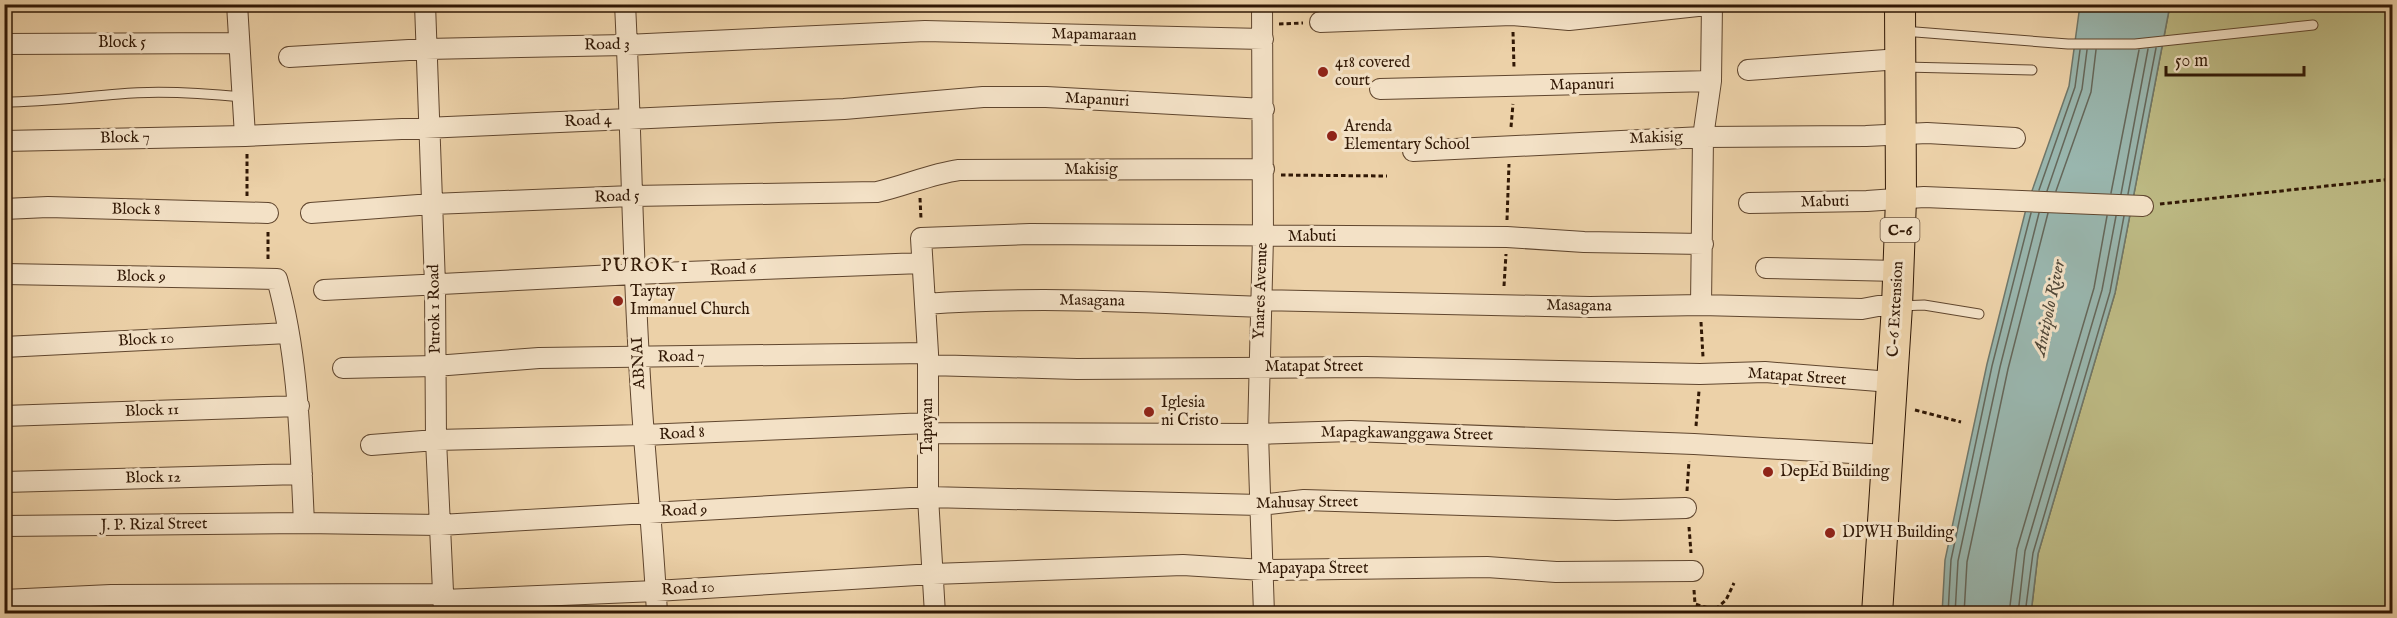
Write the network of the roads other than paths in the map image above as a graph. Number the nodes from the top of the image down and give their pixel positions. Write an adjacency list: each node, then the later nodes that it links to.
1 (237, 4): 11 (street)
2 (425, 4): 14 (street, Purok 1 Road)
3 (625, 4): 13 (street, ABNAI)
4 (1262, 4): 9 (street, Ynares Avenue)
5 (1713, 5): 6 (street); 18 (street)
6 (1320, 22)
7 (2313, 25): 10 (lane)
8 (925, 32): 9 (street, Mapamaraan); 13 (street, Road 3)
9 (1263, 32): 23 (street, Ynares Avenue)
10 (1900, 40): 16 (street); 17 (lane); 26 (main road, C-6 Extension / C-6)
11 (239, 43): 12 (street, Block 5); 20 (street)
12 (4, 44)
13 (626, 45): 14 (street, Road 3); 24 (street, ABNAI)
14 (426, 49): 15 (street, Road 3); 25 (street, Purok 1 Road)
15 (289, 57)
16 (1748, 70)
17 (2031, 70)
18 (1711, 81): 19 (street, Mapanuri); 28 (street)
19 (1380, 88)
20 (243, 97): 21 (lane); 27 (street)
21 (4, 102)
22 (930, 102): 23 (street, Mapanuri); 24 (street, Road 4)
23 (1264, 109): 32 (street, Ynares Avenue)
24 (629, 119): 25 (street, Road 4); 34 (street, ABNAI)
25 (428, 128): 27 (street, Road 4); 37 (street, Purok 1 Road)
26 (1900, 134): 28 (street, Makisig); 29 (street, Makisig); 35 (main road, C-6 Extension / C-6)
27 (245, 136): 30 (street, Block 7)
28 (1703, 137): 31 (street, Makisig); 44 (street)
29 (2015, 138)
30 (4, 141)
31 (1413, 151)
32 (1264, 172): 33 (street, Makisig); 42 (street, Ynares Avenue)
33 (920, 179): 34 (street, Road 5)
34 (632, 196): 37 (street, Road 5); 49 (street, ABNAI)
35 (1901, 199): 36 (street, Mabuti); 38 (street, Mabuti); 47 (main road, C-6 Extension / C-6)
36 (1749, 203)
37 (432, 204): 41 (street, Road 5); 50 (street, Purok 1 Road)
38 (2143, 206)
39 (4, 209): 40 (street, Block 8)
40 (268, 213)
41 (311, 213)
42 (1263, 237): 43 (street, Mabuti); 44 (street, Mabuti); 52 (street, Ynares Avenue)
43 (921, 238): 45 (street, Tapayan)
44 (1703, 244): 54 (street)
45 (922, 263): 49 (street, Road 6); 53 (street, Tapayan)
46 (1766, 268): 47 (street)
47 (1898, 271): 55 (main road, C-6 Extension / C-6)
48 (4, 274): 57 (street, Block 9)
49 (634, 274): 50 (street, Road 6); 59 (street, ABNAI)
50 (435, 285): 51 (street, Road 6); 61 (street, Purok 1 Road)
51 (324, 290)
52 (1260, 303): 53 (street, Masagana); 54 (street, Masagana); 62 (street, Ynares Avenue)
53 (925, 304): 60 (street, Tapayan)
54 (1701, 305): 55 (street, Masagana)
55 (1897, 306): 56 (lane); 64 (main road, C-6 Extension / C-6)
56 (1979, 314)
57 (288, 333): 58 (street, Block 10); 65 (street)
58 (4, 347)
59 (639, 357): 60 (street, Road 7); 61 (street, Road 7); 69 (street, ABNAI)
60 (928, 359): 62 (street, Matapat Street); 67 (street, Tapayan)
61 (435, 366): 63 (street, Road 7); 70 (street, Purok 1 Road)
62 (1259, 367): 64 (street, Matapat Street); 68 (street, Ynares Avenue)
63 (343, 368)
64 (1890, 396): 72 (main road, C-6 Extension / C-6)
65 (298, 406): 66 (street, Block 11); 73 (street)
66 (4, 416)
67 (928, 428): 68 (street, Mapagkawanggawa Street); 69 (street, Road 8); 75 (street, Tapayan)
68 (1258, 434): 72 (street, Mapagkawanggawa Street); 76 (street, Ynares Avenue)
69 (643, 435): 70 (street, Road 8); 78 (street, ABNAI)
70 (436, 440): 71 (street, Road 8); 80 (street, Purok 1 Road)
71 (371, 445)
72 (1887, 455): 91 (main road, C-6 Extension / C-6)
73 (302, 474): 74 (street, Block 12); 79 (street)
74 (4, 482)
75 (928, 497): 76 (street, Mahusay Street); 78 (street, Road 9); 84 (street, Tapayan)
76 (1260, 505): 77 (street, Mahusay Street); 82 (street, Ynares Avenue)
77 (1686, 508)
78 (651, 513): 80 (street, Road 9); 85 (street, ABNAI)
79 (304, 523): 80 (street, Road 9); 81 (street, J. P. Rizal Street)
80 (440, 525): 87 (street, Purok 1 Road)
81 (4, 526)
82 (1263, 570): 83 (street, Mapayapa Street); 84 (street, Mapayapa Street); 90 (street, Ynares Avenue)
83 (1693, 571)
84 (933, 574): 85 (street, Road 10); 89 (street, Tapayan)
85 (656, 591): 87 (street, Road 10); 88 (street, ABNAI)
86 (4, 600): 87 (street, Road 10)
87 (444, 603)
88 (657, 614)
89 (935, 614)
90 (1264, 614)
91 (1877, 614)

